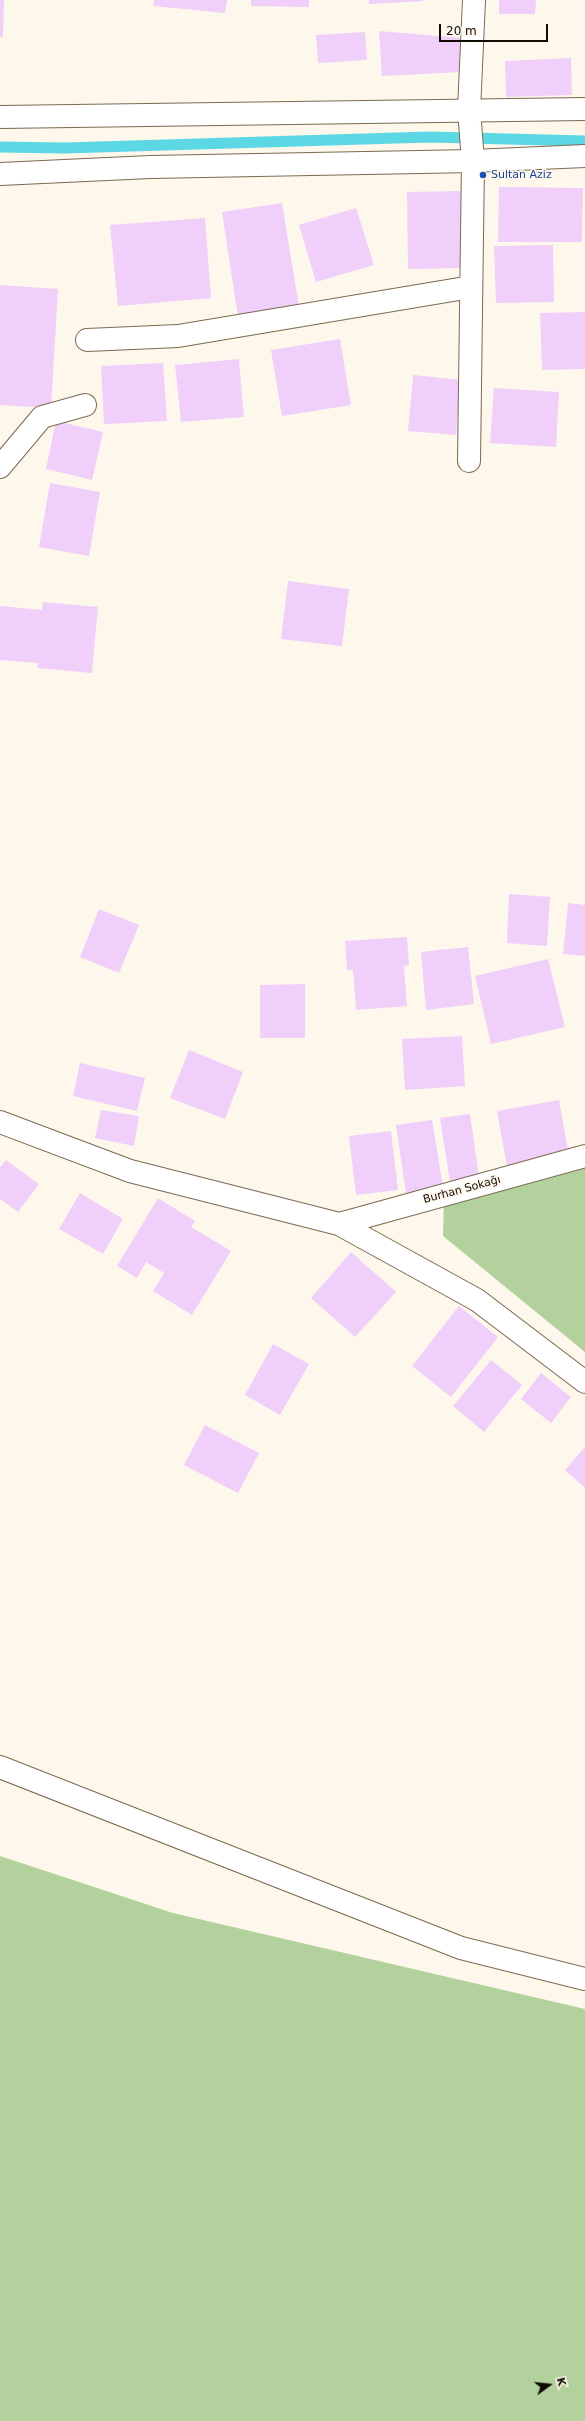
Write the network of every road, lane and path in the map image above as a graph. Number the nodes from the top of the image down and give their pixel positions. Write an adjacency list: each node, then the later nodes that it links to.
1 (474, 0): 3 (street)
2 (585, 109): 3 (street)
3 (469, 110): 4 (street); 6 (street)
4 (0, 117)
5 (585, 156): 6 (street)
6 (473, 161): 7 (street); 8 (street)
7 (0, 174)
8 (471, 287): 9 (street); 11 (street)
9 (87, 340)
10 (85, 405): 12 (street)
11 (469, 461)
12 (0, 466)
13 (0, 1122): 15 (street)
14 (585, 1156): 15 (street, Burhan Sokağı)
15 (339, 1224): 16 (street)
16 (585, 1382)
17 (0, 1766): 18 (street)
18 (585, 1979)

